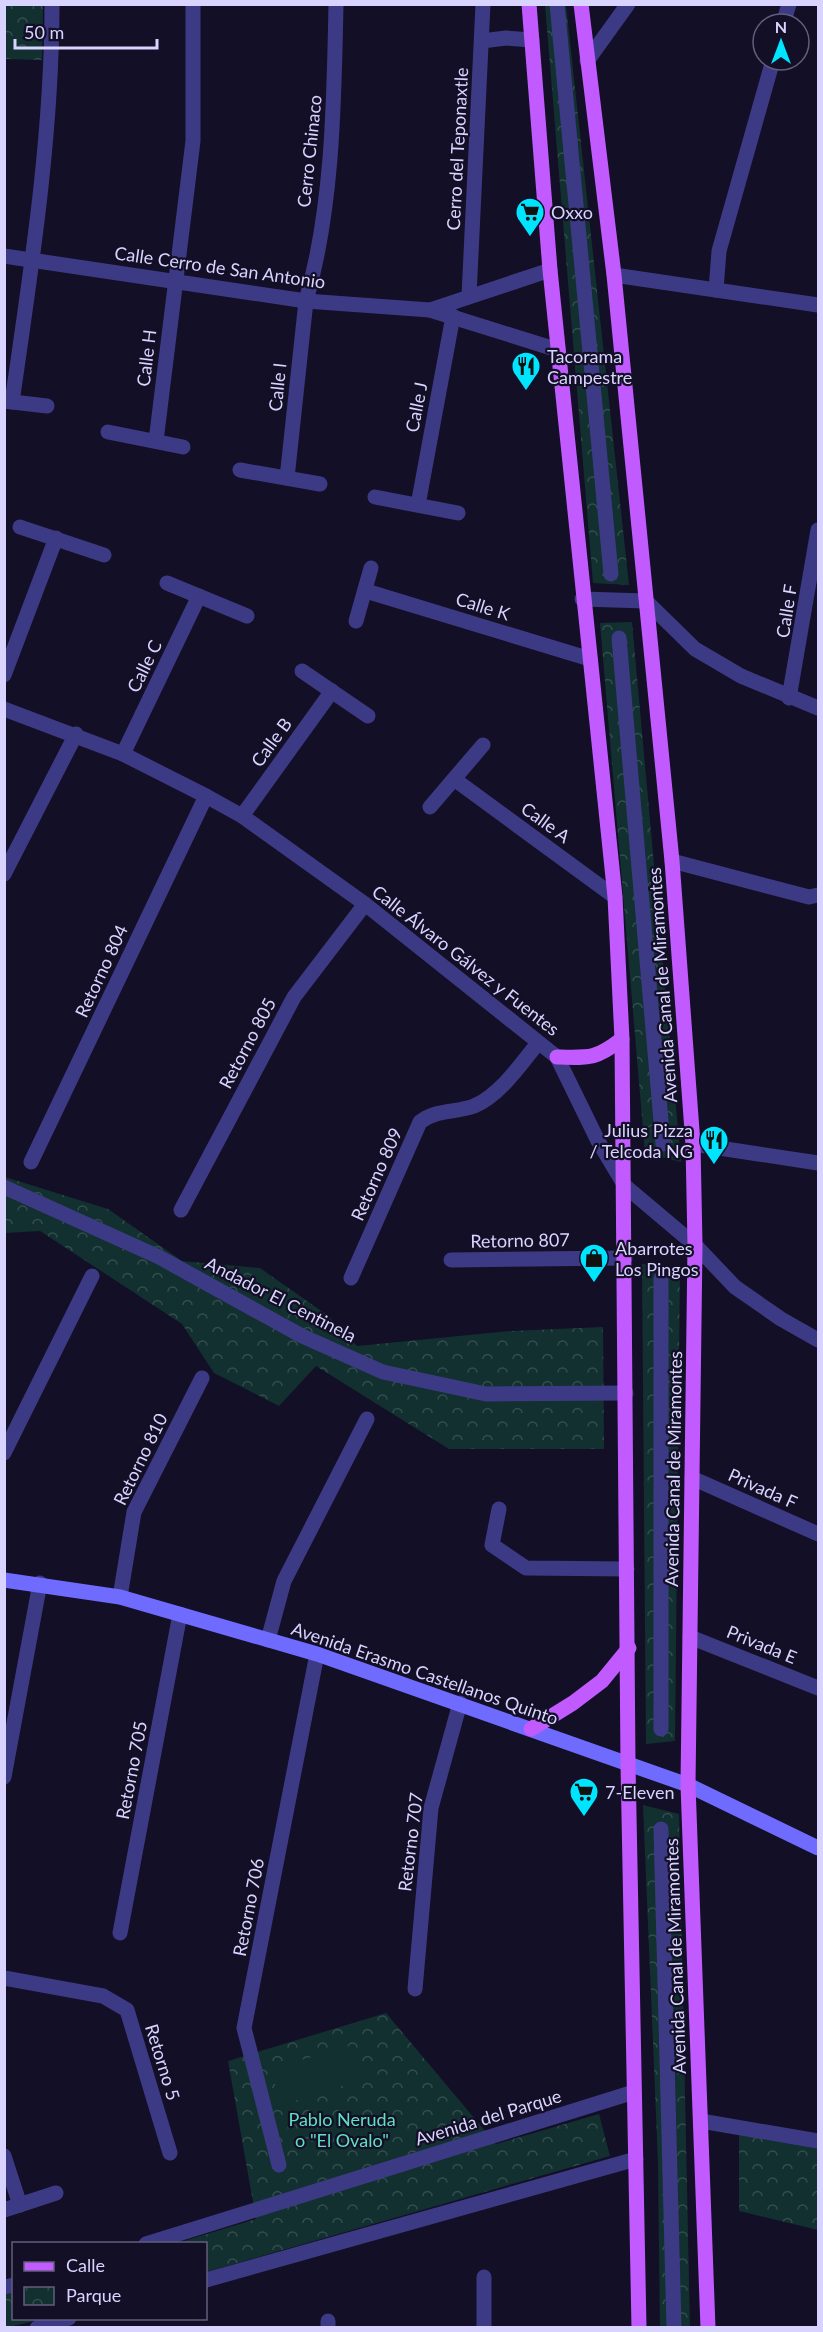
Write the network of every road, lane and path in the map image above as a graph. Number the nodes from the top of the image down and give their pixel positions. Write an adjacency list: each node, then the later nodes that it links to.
1 (52, 4): 14 (street)
2 (193, 4): 17 (street, Calle H)
3 (336, 4): 20 (street, Cerro Chinaco)
4 (483, 4): 9 (street, Cerro del Teponaxtle)
5 (529, 4): 10 (main road)
6 (556, 4): 41 (street)
7 (580, 4): 11 (main road, Avenida Canal de Miramontes)
8 (628, 4): 11 (street)
9 (483, 40): 10 (street); 19 (street, Cerro del Teponaxtle)
10 (532, 40): 15 (main road)
11 (587, 61): 16 (main road, Avenida Canal de Miramontes)
12 (770, 72): 18 (street)
13 (4, 256): 14 (street, Calle Cerro de San Antonio)
14 (32, 260): 17 (street, Calle Cerro de San Antonio); 25 (street)
15 (550, 270): 19 (street, Calle Cerro de San Antonio); 24 (main road)
16 (614, 275): 18 (street); 46 (main road, Avenida Canal de Miramontes)
17 (176, 280): 20 (street, Calle Cerro de San Antonio); 28 (street, Calle H)
18 (716, 290): 21 (street)
19 (469, 296): 22 (street, Calle Cerro de San Antonio)
20 (306, 301): 22 (street, Calle Cerro de San Antonio); 31 (street, Calle I)
21 (819, 304)
22 (430, 310): 23 (street, Calle Cerro de San Antonio)
23 (453, 316): 24 (street, Calle Cerro de San Antonio); 34 (street, Calle J)
24 (558, 350): 45 (main road)
25 (8, 401): 26 (street)
26 (47, 406)
27 (108, 432): 28 (street)
28 (156, 441): 29 (street)
29 (183, 447)
30 (240, 470): 31 (street)
31 (286, 478): 32 (street)
32 (320, 484)
33 (375, 497): 34 (street)
34 (418, 505): 35 (street)
35 (458, 513)
36 (20, 527): 38 (street)
37 (819, 530): 54 (street, Calle F)
38 (56, 538): 39 (street); 52 (street)
39 (104, 555)
40 (371, 568): 43 (street)
41 (611, 574)
42 (166, 583): 44 (street)
43 (366, 591): 48 (street); 50 (street, Calle K)
44 (200, 596): 47 (street); 60 (street, Calle C)
45 (582, 599): 46 (street); 50 (main road)
46 (646, 601): 54 (street); 65 (main road, Avenida Canal de Miramontes)
47 (247, 616)
48 (356, 621)
49 (620, 638): 73 (street)
50 (590, 659): 68 (main road)
51 (302, 670): 53 (street)
52 (4, 675)
53 (332, 691): 57 (street); 64 (street, Calle B)
54 (789, 698): 55 (street)
55 (819, 708)
56 (4, 710): 58 (street, Calle Álvaro Gálvez y Fuentes)
57 (368, 716)
58 (76, 734): 60 (street, Calle Álvaro Gálvez y Fuentes); 66 (street)
59 (483, 745): 61 (street)
60 (123, 754): 62 (street, Calle Álvaro Gálvez y Fuentes)
61 (454, 779): 63 (street); 68 (street, Calle A)
62 (206, 796): 64 (street, Calle Álvaro Gálvez y Fuentes); 75 (street, Retorno 804)
63 (430, 807)
64 (242, 816): 69 (street, Calle Álvaro Gálvez y Fuentes)
65 (672, 861): 67 (street); 74 (main road, Avenida Canal de Miramontes)
66 (4, 874)
67 (819, 895)
68 (615, 897): 70 (main road)
69 (365, 904): 71 (street, Calle Álvaro Gálvez y Fuentes); 79 (street, Retorno 805)
70 (622, 1039): 72 (main road); 77 (main road)
71 (538, 1043): 72 (street, Calle Álvaro Gálvez y Fuentes); 84 (street, Retorno 809)
72 (557, 1057): 77 (street, Calle Álvaro Gálvez y Fuentes)
73 (663, 1144)
74 (693, 1144): 76 (street); 80 (main road, Avenida Canal de Miramontes)
75 (31, 1162)
76 (819, 1163)
77 (625, 1186): 80 (street, Calle Álvaro Gálvez y Fuentes); 81 (main road)
78 (4, 1187): 88 (street, Andador El Centinela)
79 (181, 1210)
80 (696, 1245): 86 (street, Calle Álvaro Gálvez y Fuentes); 91 (main road, Avenida Canal de Miramontes)
81 (626, 1258): 82 (street, Retorno 807); 88 (main road)
82 (451, 1260)
83 (92, 1276): 90 (street)
84 (351, 1278)
85 (661, 1279): 106 (street)
86 (819, 1340)
87 (202, 1378): 97 (street, Retorno 810)
88 (626, 1393): 94 (main road)
89 (367, 1419): 100 (street)
90 (4, 1453)
91 (693, 1478): 93 (street, Privada F); 99 (main road, Avenida Canal de Miramontes)
92 (499, 1509): 94 (street)
93 (819, 1534)
94 (627, 1569): 101 (main road)
95 (4, 1580): 96 (street, Avenida Erasmo Castellanos Quinto)
96 (40, 1583): 97 (street, Avenida Erasmo Castellanos Quinto); 108 (street)
97 (120, 1597): 98 (street, Avenida Erasmo Castellanos Quinto)
98 (180, 1614): 100 (street, Avenida Erasmo Castellanos Quinto); 112 (street, Retorno 705)
99 (690, 1637): 103 (street, Privada E); 109 (main road, Avenida Canal de Miramontes)
100 (268, 1640): 102 (street, Avenida Erasmo Castellanos Quinto)
101 (629, 1648): 105 (main road); 107 (main road)
102 (317, 1654): 104 (street, Avenida Erasmo Castellanos Quinto); 121 (street, Retorno 706)
103 (819, 1688)
104 (460, 1703): 105 (street, Avenida Erasmo Castellanos Quinto); 114 (street, Retorno 707)
105 (531, 1729): 107 (street, Avenida Erasmo Castellanos Quinto)
106 (661, 1729)
107 (628, 1764): 109 (street, Avenida Erasmo Castellanos Quinto); 115 (main road)
108 (4, 1777)
109 (688, 1785): 111 (street, Avenida Erasmo Castellanos Quinto); 116 (main road, Avenida Canal de Miramontes)
110 (661, 1829): 132 (street)
111 (819, 1848)
112 (120, 1933)
113 (4, 1978): 118 (street, Retorno 5)
114 (415, 1989)
115 (634, 2092): 120 (main road); 125 (street, Avenida del Parque)
116 (701, 2121): 117 (street); 133 (main road, Avenida Canal de Miramontes)
117 (819, 2141)
118 (170, 2153)
119 (4, 2156): 123 (street)
120 (636, 2159): 127 (street); 131 (main road)
121 (279, 2165)
122 (57, 2193): 123 (street)
123 (20, 2205): 124 (street)
124 (4, 2210)
125 (152, 2242)
126 (484, 2277): 130 (street)
127 (207, 2280)
128 (65, 2320): 129 (street)
129 (37, 2328)
130 (484, 2328)
131 (639, 2328)
132 (674, 2328)
133 (708, 2328)

